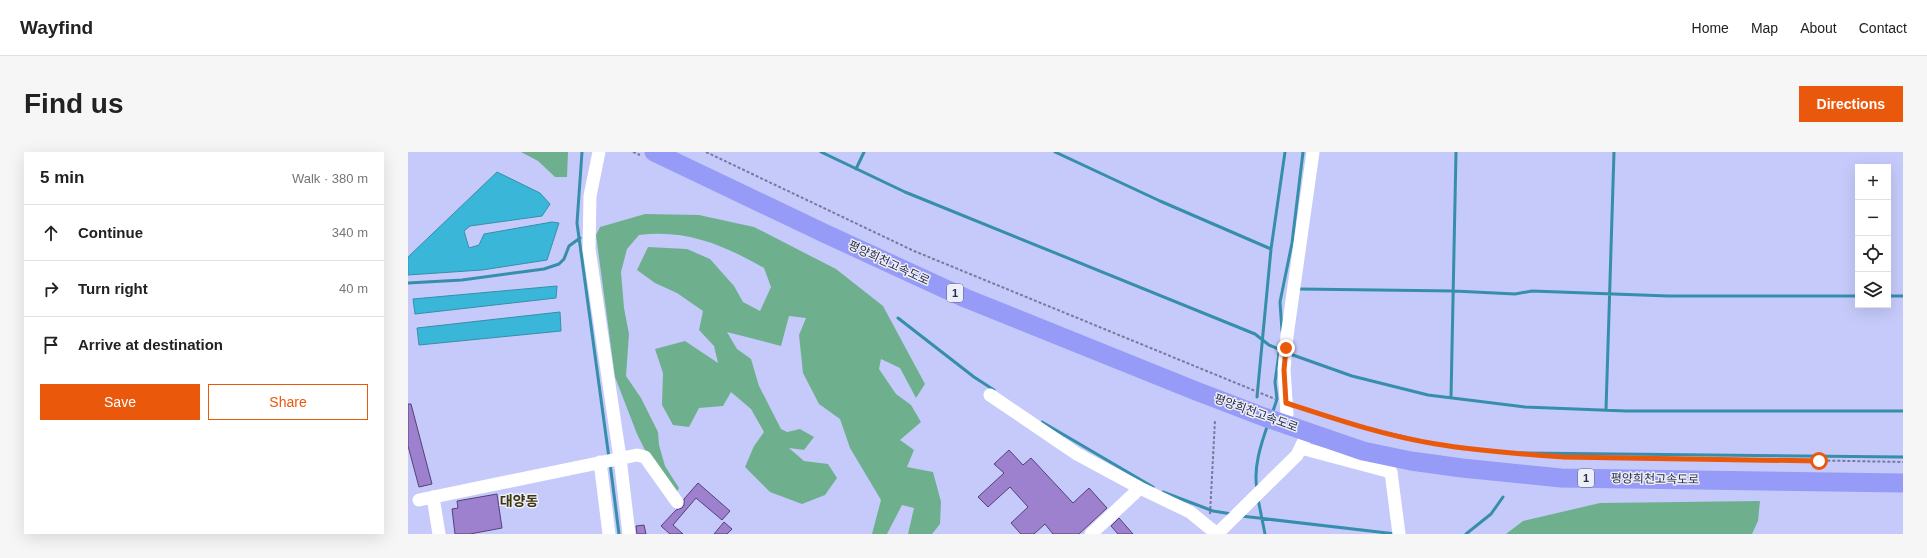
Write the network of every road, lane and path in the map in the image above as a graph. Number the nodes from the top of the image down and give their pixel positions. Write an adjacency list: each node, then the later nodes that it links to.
1 (599, 152): 10 (street)
2 (654, 152): 7 (highway, 평양희천고속도로 / 1)
3 (679, 152): 7 (highway, 평양희천고속도로 / 1)
4 (706, 152): 7 (path)
5 (1313, 152): 7 (street)
6 (990, 395): 15 (street)
7 (1276, 410): 9 (highway, 평양희천고속도로 / 1); 12 (path); 13 (highway, 평양희천고속도로 / 1)
8 (1215, 420): 19 (path)
9 (1305, 440): 14 (highway, 평양희천고속도로 / 1); 20 (street); 25 (street)
10 (620, 458): 11 (street); 18 (street); 23 (street)
11 (600, 462): 16 (street); 22 (street)
12 (1903, 462)
13 (1903, 471)
14 (1903, 483)
15 (1140, 488): 24 (street); 25 (street)
16 (433, 497): 17 (street); 21 (street)
17 (419, 500)
18 (677, 502)
19 (1210, 512)
20 (1399, 532)
21 (439, 534)
22 (609, 534)
23 (629, 534)
24 (1091, 534)
25 (1217, 534)

